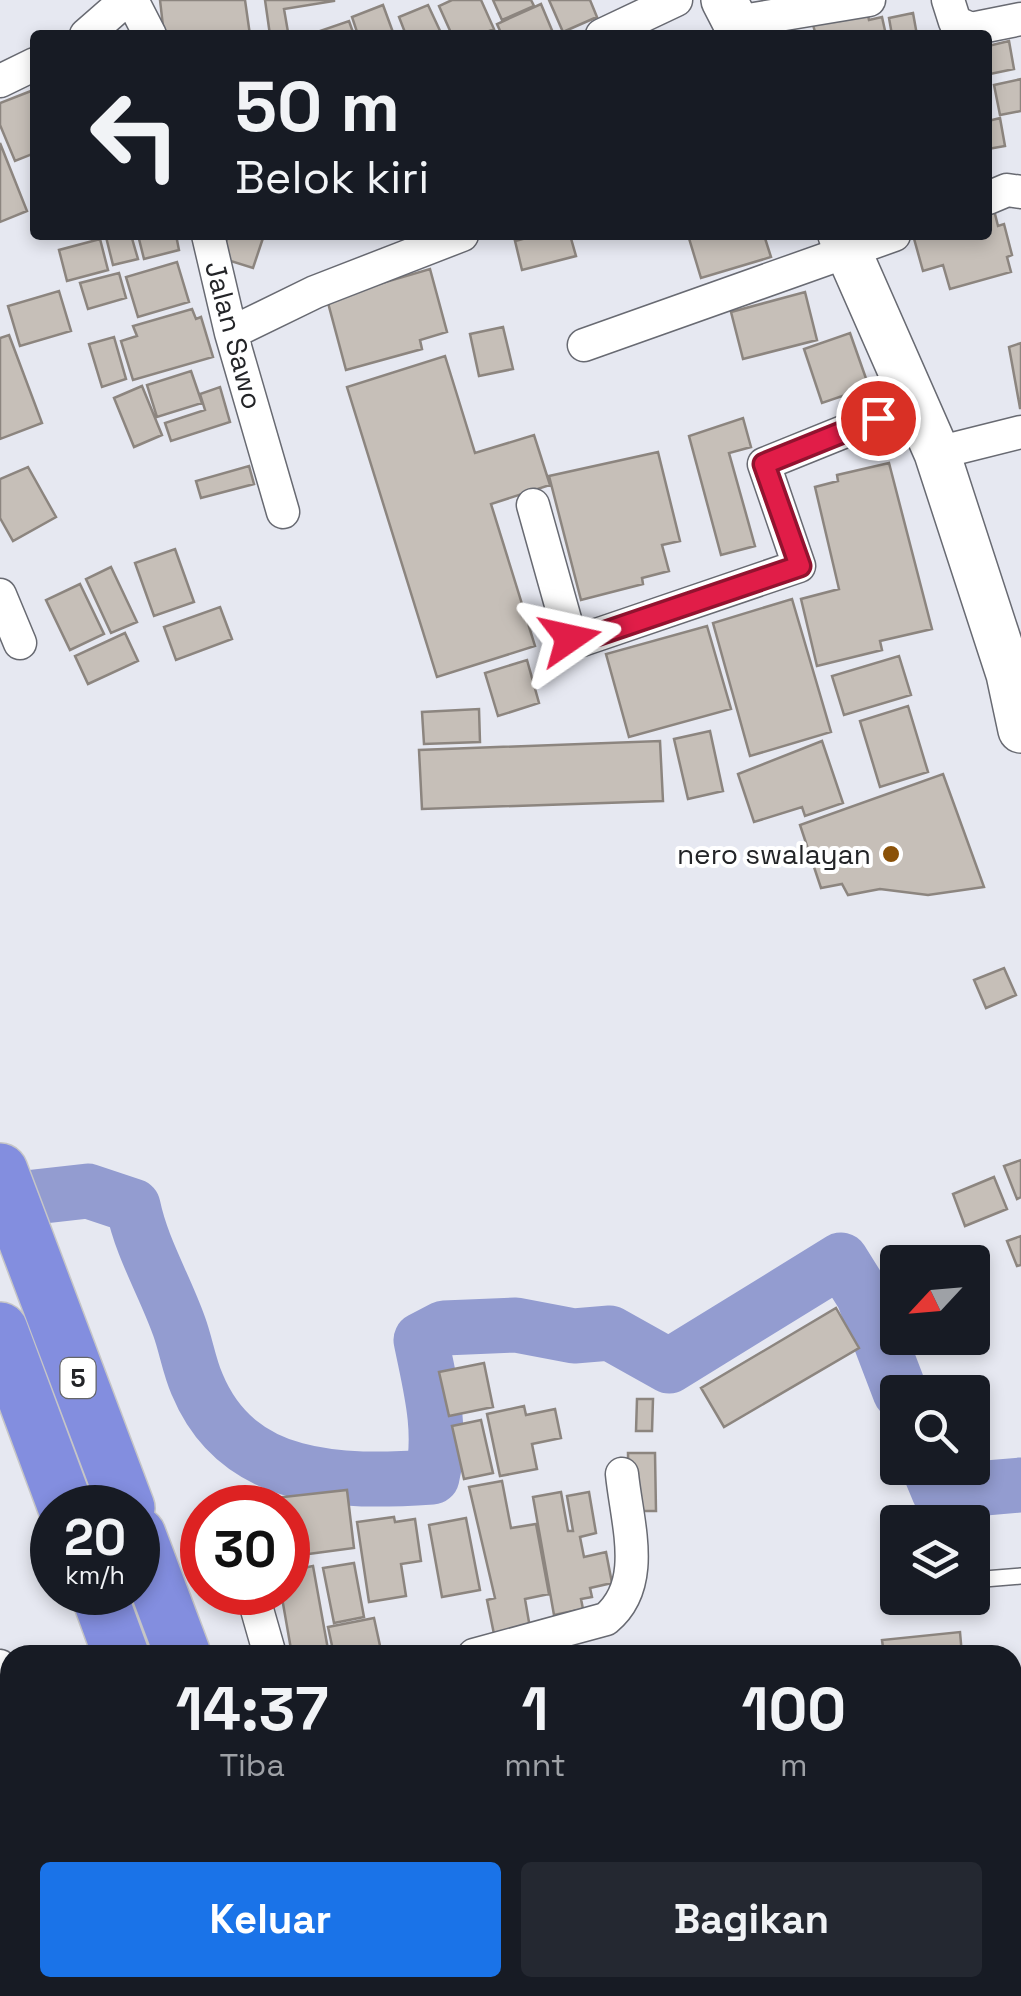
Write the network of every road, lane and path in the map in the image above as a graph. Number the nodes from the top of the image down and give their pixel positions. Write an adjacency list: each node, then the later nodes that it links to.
1 (129, 0): 7 (street); 8 (street)
2 (676, 0): 9 (street)
3 (869, 0): 5 (street)
4 (948, 0): 6 (street)
5 (734, 19)
6 (1021, 19)
7 (92, 30)
8 (147, 30)
9 (613, 30)
10 (30, 66): 11 (street)
11 (0, 80)
12 (209, 240): 15 (street, Jalan Sawo)
13 (449, 240): 15 (street)
14 (845, 244): 16 (street); 17 (main road)
15 (230, 334): 21 (street, Jalan Sawo)
16 (584, 345)
17 (916, 403): 19 (main road); 20 (street)
18 (1021, 432): 19 (street)
19 (937, 453): 24 (main road)
20 (533, 505)
21 (283, 512)
22 (0, 595): 23 (street)
23 (20, 643)
24 (1015, 672): 25 (main road)
25 (1021, 730)
26 (0, 1170): 30 (highway, 5)
27 (0, 1330): 29 (highway, 5)
28 (622, 1474): 39 (street)
29 (57, 1485)
30 (118, 1485)
31 (1021, 1576): 32 (lane)
32 (990, 1579)
33 (160, 1594): 37 (highway)
34 (106, 1615): 36 (highway)
35 (259, 1615): 38 (street)
36 (117, 1645)
37 (179, 1645)
38 (267, 1645)
39 (511, 1645)

